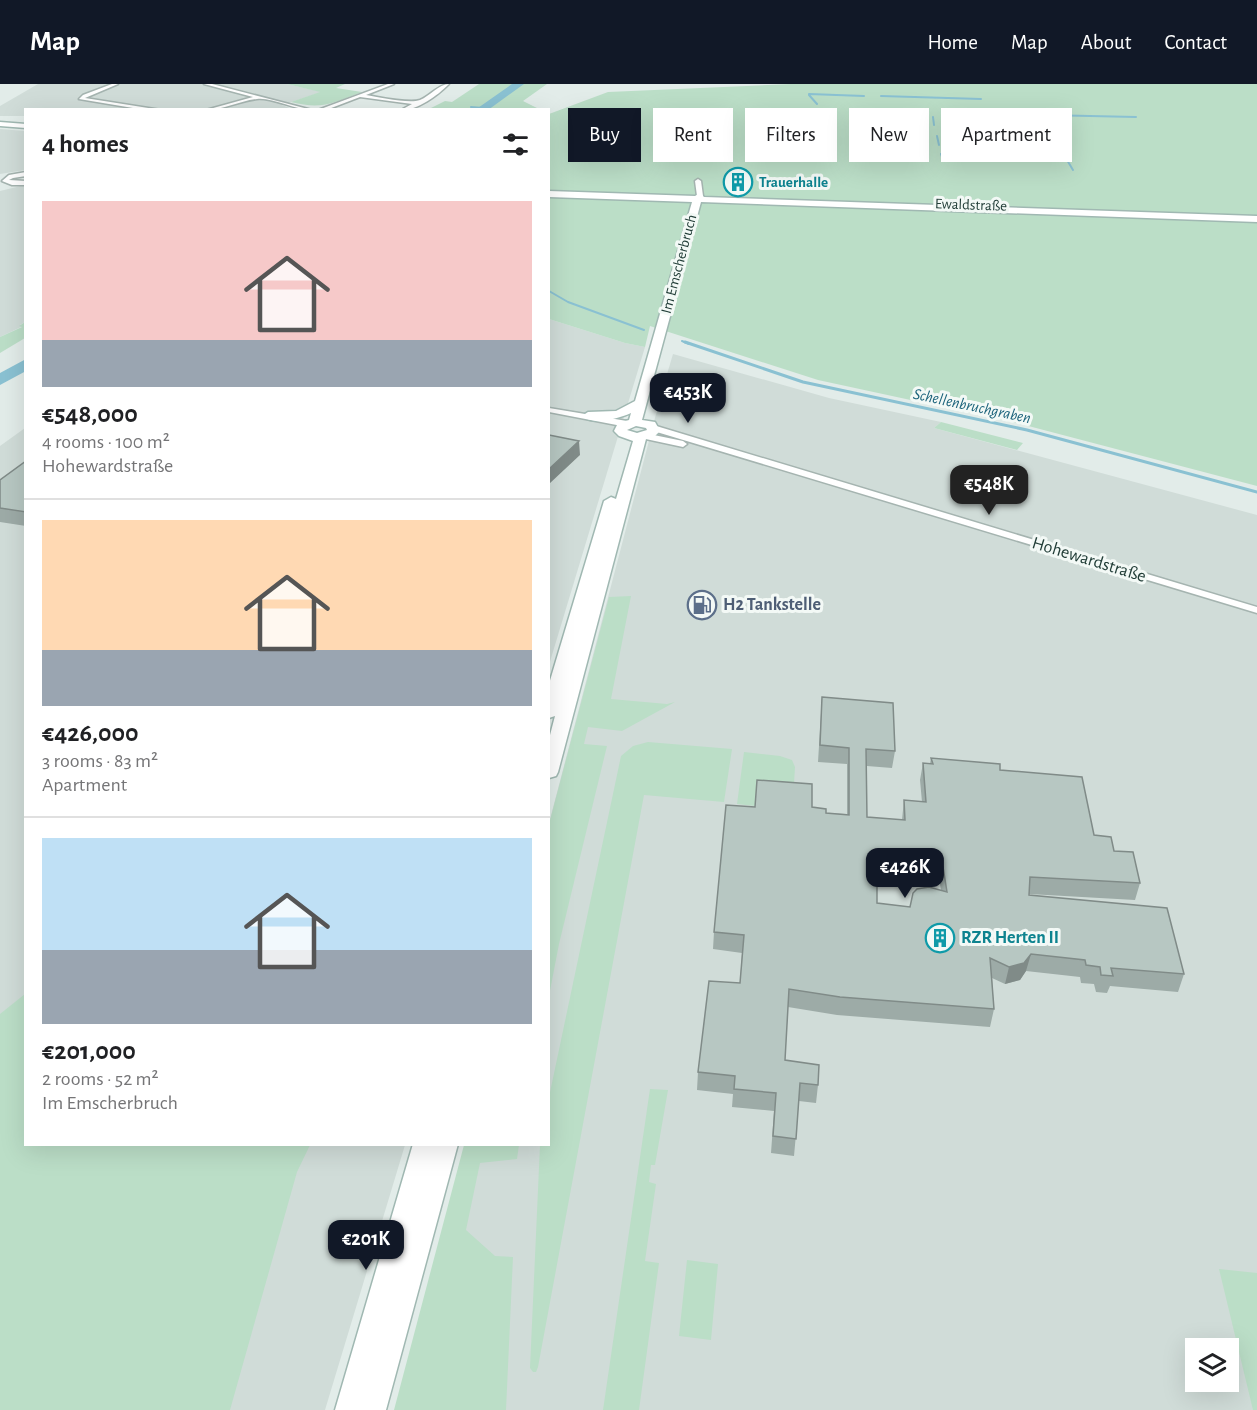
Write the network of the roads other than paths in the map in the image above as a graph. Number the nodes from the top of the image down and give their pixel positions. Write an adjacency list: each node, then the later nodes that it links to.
1 (116, 84): 8 (street)
2 (206, 84): 6 (street)
3 (392, 84): 5 (street)
4 (447, 84): 7 (street)
5 (359, 96): 7 (street); 11 (street)
6 (259, 98): 9 (street); 10 (street)
7 (418, 103): 12 (street)
8 (145, 108)
9 (216, 108)
10 (302, 108)
11 (326, 108)
12 (407, 108)
13 (0, 123): 14 (main road)
14 (24, 124)
15 (24, 175): 16 (street)
16 (8, 180): 18 (street); 19 (street)
17 (698, 181): 23 (street)
18 (24, 183)
19 (0, 189)
20 (550, 192): 23 (main road)
21 (550, 192): 22 (main road)
22 (650, 199): 23 (main road); 24 (main road)
23 (701, 199): 24 (main road, Im Emscherbruch); 25 (main road, Ewaldstraße); 30 (main road, Im Emscherbruch)
24 (693, 212): 26 (main road, Im Emscherbruch)
25 (1257, 217)
26 (641, 398): 29 (main road); 30 (main road, Im Emscherbruch)
27 (550, 410): 28 (street, Hohewardstraße)
28 (559, 412): 29 (street, Hohewardstraße); 30 (street, Hohewardstraße)
29 (588, 416): 30 (street, Hohewardstraße)
30 (637, 430): 31 (main road, Im Emscherbruch); 32 (street, Hohewardstraße)
31 (591, 592): 33 (main road, Im Emscherbruch); 34 (main road, Im Emscherbruch)
32 (1257, 610)
33 (550, 709)
34 (550, 768)
35 (424, 1146): 37 (main road)
36 (445, 1146): 38 (main road)
37 (349, 1410)
38 (372, 1410)

